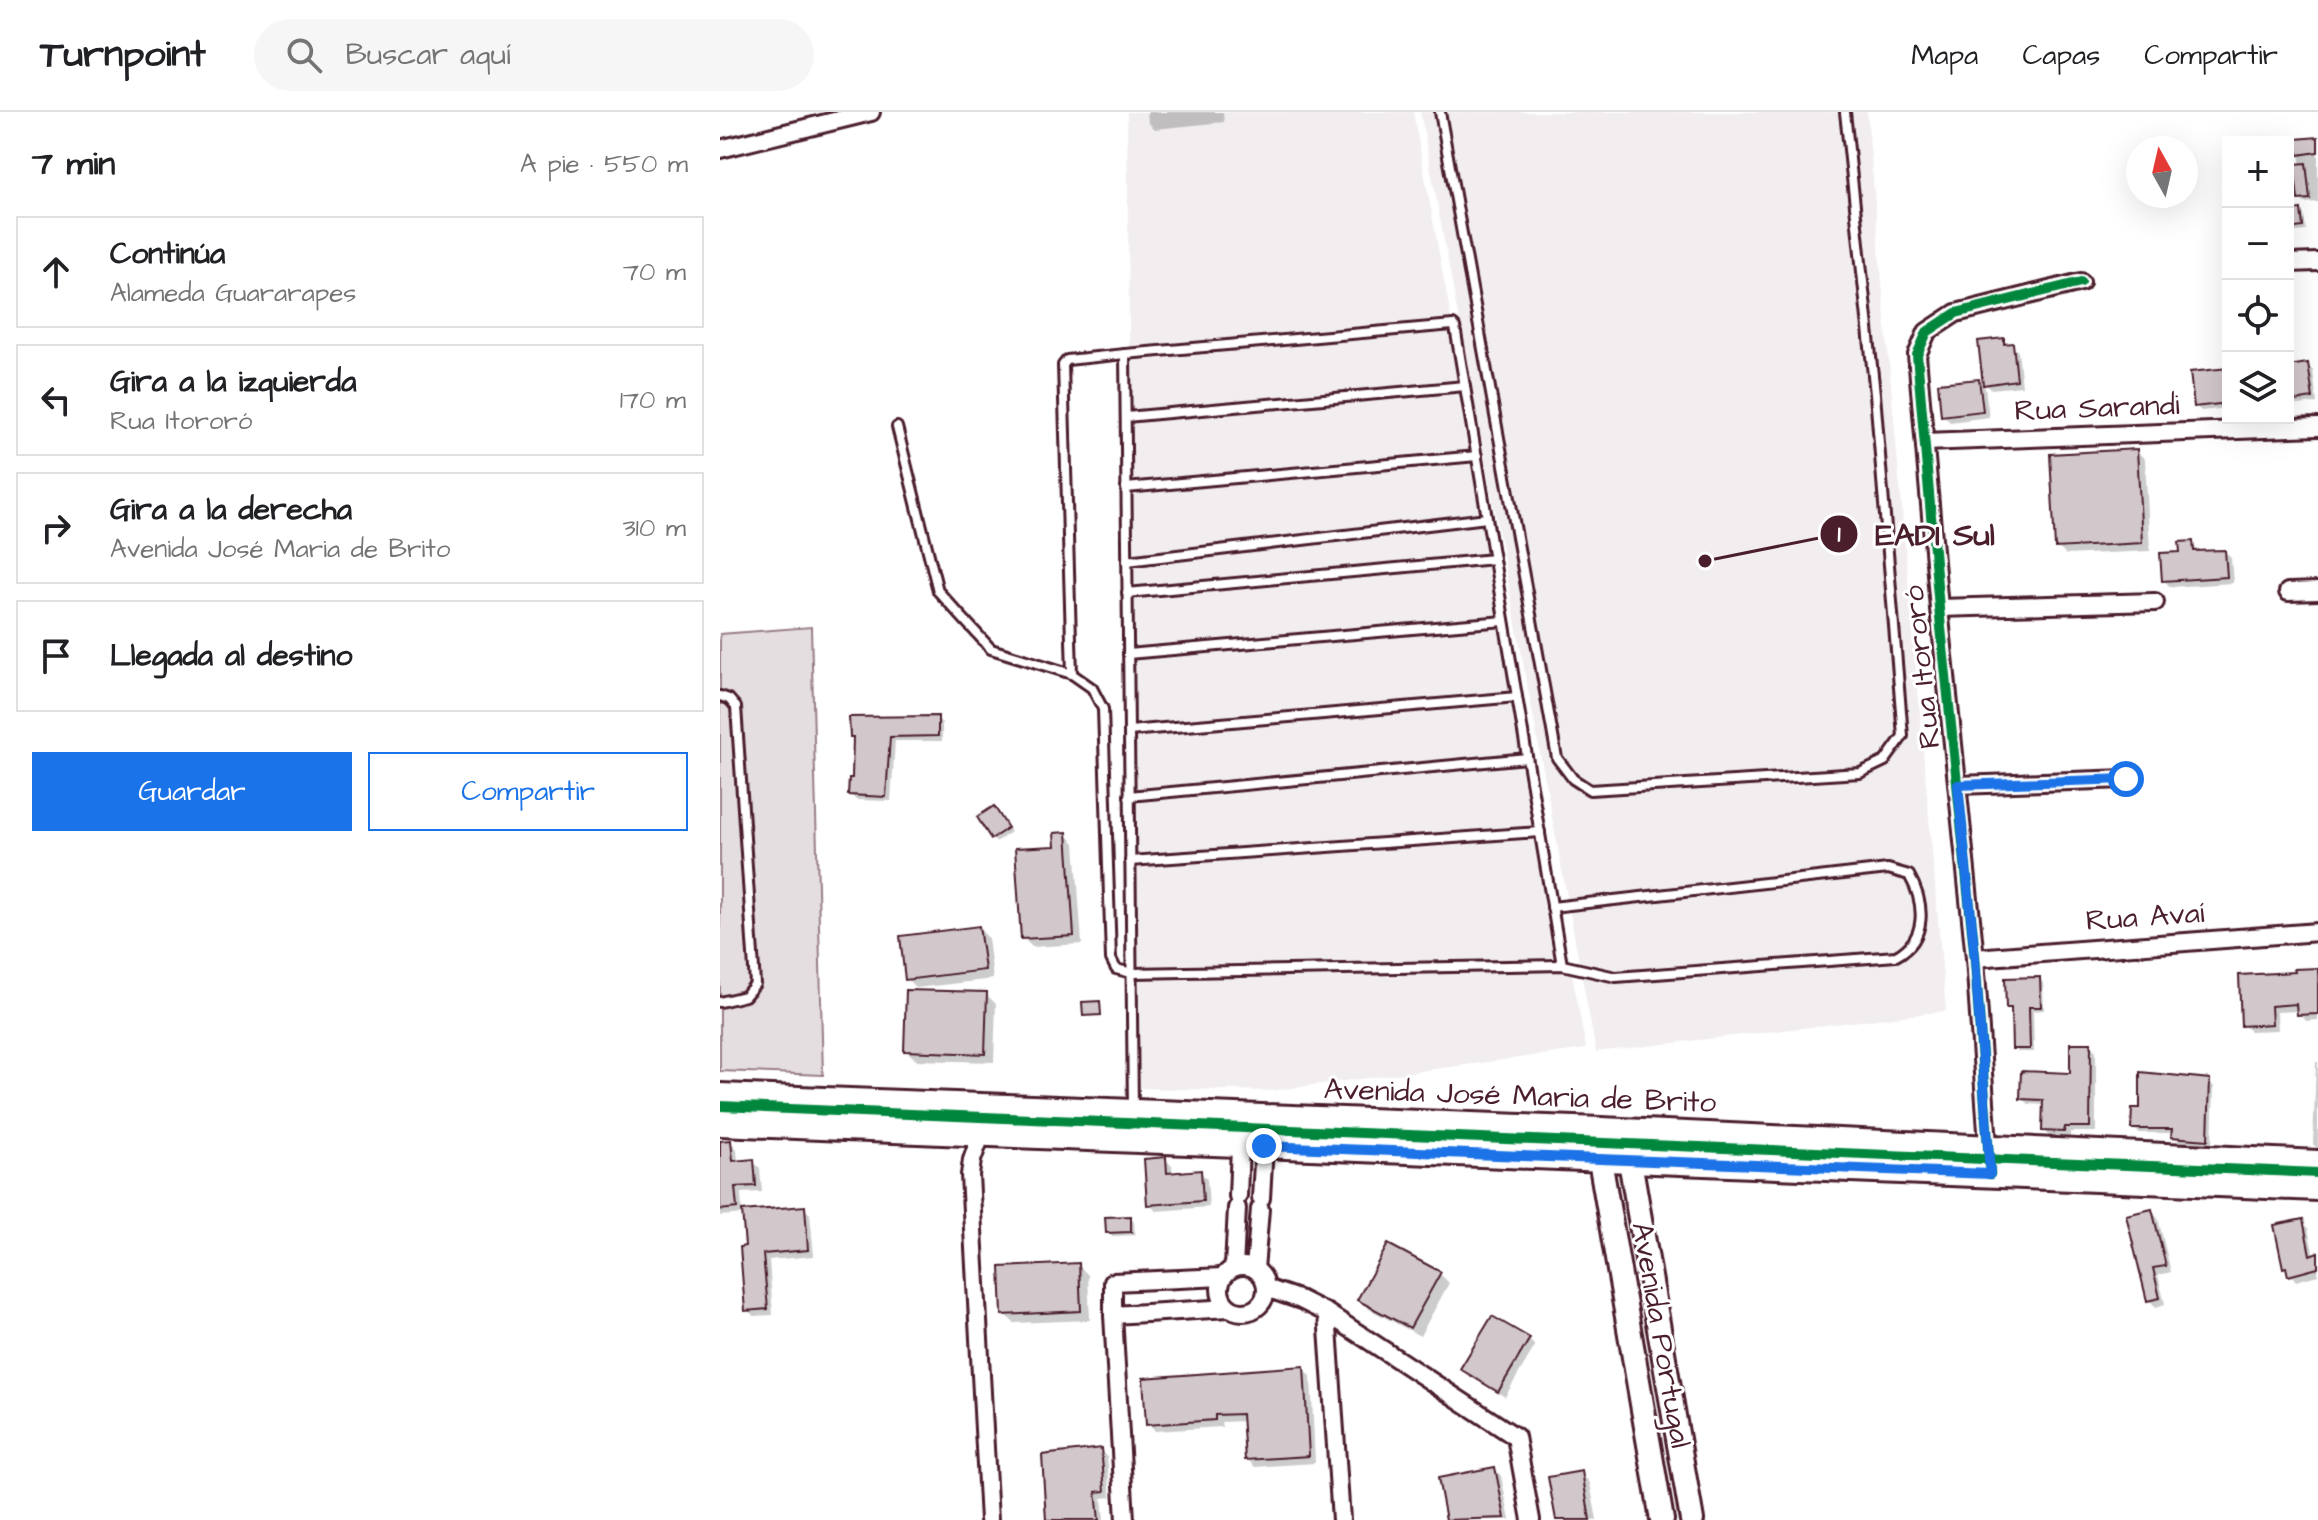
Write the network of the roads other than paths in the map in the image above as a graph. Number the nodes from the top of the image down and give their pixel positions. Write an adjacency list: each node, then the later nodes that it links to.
1 (871, 112): 4 (street)
2 (1440, 112): 3 (lane)
3 (1845, 112)
4 (720, 149)
5 (2318, 262): 6 (street)
6 (2294, 263)
7 (2081, 282): 13 (street, Rua Itororó)
8 (1125, 354): 9 (lane); 10 (lane); 26 (lane)
9 (1465, 386): 10 (lane); 14 (lane)
10 (1126, 417): 15 (lane)
11 (897, 427): 26 (lane)
12 (2318, 427): 13 (street, Rua Sarandi)
13 (1925, 442): 23 (street, Rua Itororó)
14 (1477, 456): 15 (lane); 16 (lane)
15 (1126, 488): 18 (lane)
16 (1487, 518): 17 (lane); 18 (lane)
17 (1494, 559): 21 (lane); 24 (lane)
18 (1127, 561): 21 (lane)
19 (2318, 591): 20 (street)
20 (2288, 592)
21 (1127, 593): 25 (lane)
22 (2155, 602): 23 (street)
23 (1939, 608): 32 (street, Rua Itororó)
24 (1504, 621): 25 (lane); 28 (lane)
25 (1128, 654): 29 (lane)
26 (1072, 674): 40 (lane)
27 (720, 696): 41 (lane)
28 (1517, 697): 29 (lane); 30 (lane)
29 (1129, 731): 33 (lane)
30 (1527, 758): 33 (lane); 34 (lane)
31 (2126, 779): 32 (street)
32 (1958, 785): 38 (street, Rua Itororó)
33 (1129, 796): 35 (lane)
34 (1540, 832): 35 (lane); 36 (lane)
35 (1130, 861): 40 (lane)
36 (1552, 907): 39 (lane); 39 (lane)
37 (2318, 932): 38 (street, Rua Avaí)
38 (1975, 958): 50 (street, Rua Itororó)
39 (1562, 965): 40 (lane)
40 (1132, 973): 43 (lane)
41 (720, 1002)
42 (720, 1095): 43 (main road, Avenida José Maria de Brito)
43 (1133, 1110): 45 (main road, Avenida José Maria de Brito)
44 (720, 1124): 47 (main road, Avenida José Maria de Brito)
45 (1601, 1129): 46 (main road, Avenida José Maria de Brito); 51 (main road, Avenida Portugal)
46 (1632, 1131): 50 (main road, Avenida José Maria de Brito); 52 (main road, Avenida Portugal)
47 (981, 1135): 48 (main road, Avenida José Maria de Brito); 64 (street)
48 (1240, 1146): 49 (main road, Avenida José Maria de Brito); 56 (street)
49 (1264, 1146): 51 (main road, Avenida José Maria de Brito); 57 (street)
50 (1990, 1147): 53 (main road, Avenida José Maria de Brito); 54 (street, Rua Itororó)
51 (1600, 1160): 52 (main road, Avenida José Maria de Brito); 68 (main road, Avenida Portugal)
52 (1630, 1161): 54 (main road, Avenida José Maria de Brito); 69 (main road, Avenida Portugal)
53 (2318, 1162)
54 (1990, 1174): 55 (main road, Avenida José Maria de Brito)
55 (2318, 1189)
56 (1237, 1207): 57 (street); 59 (street)
57 (1260, 1208): 58 (street)
58 (1255, 1269): 59 (street); 60 (street)
59 (1228, 1272): 61 (street); 63 (street)
60 (1266, 1288): 61 (street); 62 (street)
61 (1229, 1308): 63 (street)
62 (1327, 1313): 66 (street); 67 (street)
63 (1113, 1315): 65 (street)
64 (989, 1520)
65 (1125, 1520)
66 (1341, 1520)
67 (1531, 1520)
68 (1662, 1520)
69 (1692, 1520)

